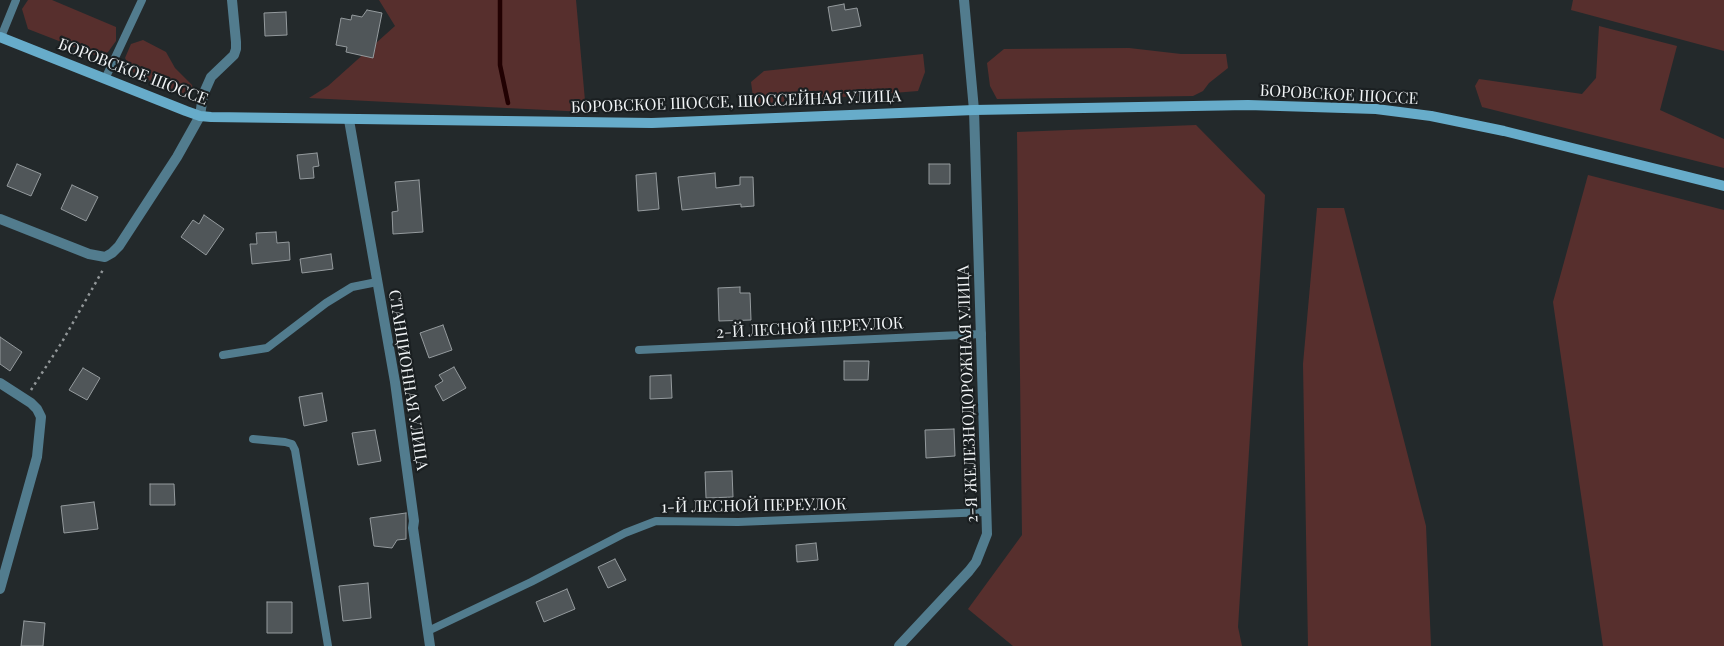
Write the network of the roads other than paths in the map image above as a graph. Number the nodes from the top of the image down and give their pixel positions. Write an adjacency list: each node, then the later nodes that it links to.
1 (16, 0): 5 (lane)
2 (142, 0): 6 (lane)
3 (232, 0): 8 (street)
4 (964, 0): 7 (street, 2-Я ЖЕЛЕЗНОДОРОЖНАЯ УЛИЦА)
5 (0, 37): 6 (main road, БОРОВСКОЕ ШОССЕ)
6 (105, 79): 8 (main road, БОРОВСКОЕ ШОССЕ)
7 (974, 110): 9 (main road, БОРОВСКОЕ ШОССЕ, ШОССЕЙНАЯ УЛИЦА); 10 (main road, БОРОВСКОЕ ШОССЕ); 13 (street, 2-Я ЖЕЛЕЗНОДОРОЖНАЯ УЛИЦА)
8 (200, 116): 9 (main road, БОРОВСКОЕ ШОССЕ); 11 (street)
9 (349, 120): 12 (street, СТАНЦИОННАЯ УЛИЦА)
10 (1724, 186)
11 (0, 219)
12 (377, 282): 15 (lane); 20 (street, СТАНЦИОННАЯ УЛИЦА)
13 (982, 334): 14 (lane, 2-Й ЛЕСНОЙ ПЕРЕУЛОК); 18 (street, 2-Я ЖЕЛЕЗНОДОРОЖНАЯ УЛИЦА)
14 (639, 350)
15 (222, 355)
16 (0, 383): 19 (street)
17 (253, 439): 21 (lane)
18 (986, 512): 20 (lane, 1-Й ЛЕСНОЙ ПЕРЕУЛОК); 23 (street, 2-Я ЖЕЛЕЗНОДОРОЖНАЯ УЛИЦА)
19 (0, 589)
20 (428, 631): 22 (street, СТАНЦИОННАЯ УЛИЦА)
21 (328, 646)
22 (430, 646)
23 (899, 646)

